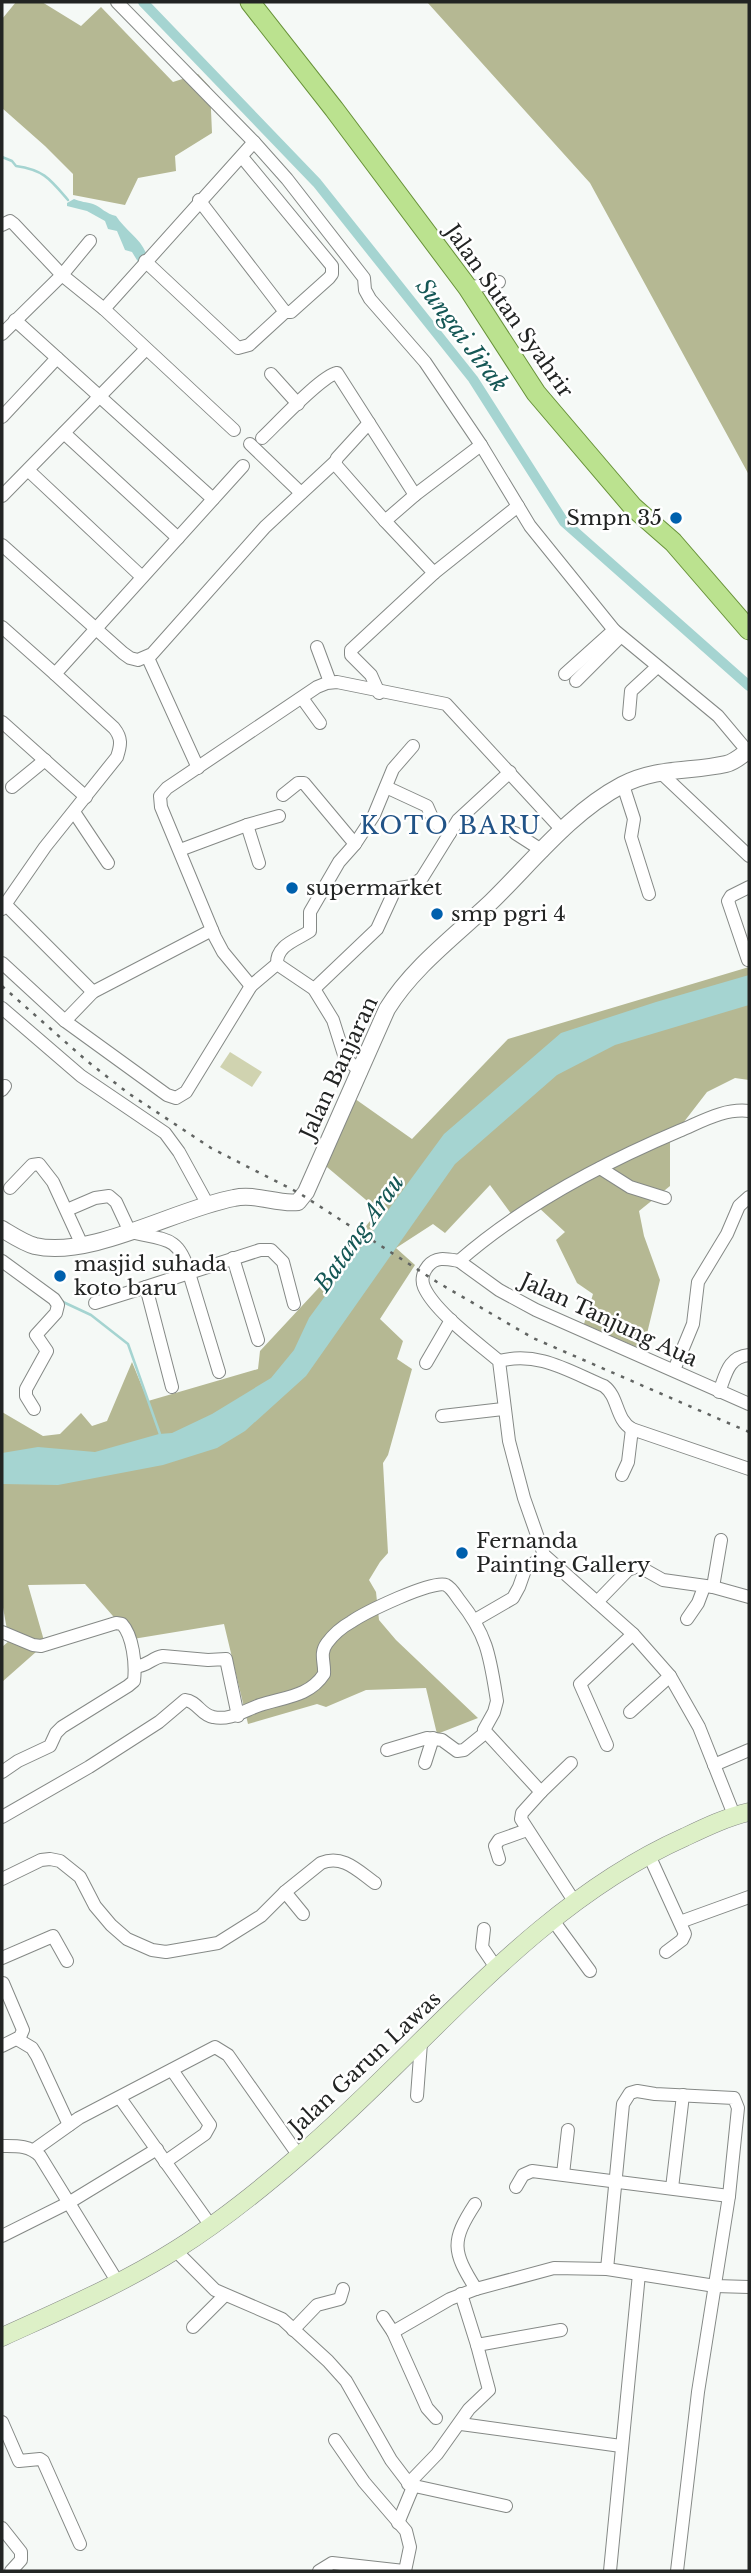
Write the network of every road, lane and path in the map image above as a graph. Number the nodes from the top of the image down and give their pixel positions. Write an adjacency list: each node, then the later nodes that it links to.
1 (117, 2): 3 (street)
2 (250, 2): 11 (main road, Jalan Sutan Syahrir)
3 (254, 142): 4 (street); 25 (street)
4 (242, 157): 5 (street); 13 (street)
5 (200, 200): 8 (street); 13 (street)
6 (2, 225): 9 (street)
7 (90, 241): 9 (street)
8 (145, 261): 12 (street); 13 (street)
9 (62, 275): 12 (street); 14 (street)
10 (499, 282): 11 (street)
11 (468, 288): 43 (main road, Jalan Sutan Syahrir)
12 (104, 309): 16 (street)
13 (285, 312)
14 (15, 320): 15 (street); 17 (street)
15 (2, 334)
16 (146, 349): 19 (street); 23 (street)
17 (57, 358): 19 (street); 21 (street)
18 (271, 374): 20 (street)
19 (101, 396): 24 (street); 34 (street)
20 (299, 404): 22 (street); 31 (street)
21 (2, 417)
22 (369, 423): 26 (street); 32 (street)
23 (234, 430)
24 (64, 433): 28 (street); 37 (street)
25 (481, 445): 32 (street); 35 (street)
26 (335, 462): 31 (street); 36 (street)
27 (243, 466): 34 (street)
28 (29, 471): 30 (street); 40 (street)
29 (2, 476): 30 (street)
30 (12, 485): 33 (street)
31 (301, 494): 46 (street)
32 (415, 495): 36 (street)
33 (2, 496)
34 (213, 499): 37 (street)
35 (518, 506): 39 (street); 44 (street)
36 (386, 521): 39 (street)
37 (178, 538): 40 (street)
38 (2, 545): 42 (street)
39 (433, 573): 51 (street)
40 (142, 577): 42 (street)
41 (2, 627): 48 (street)
42 (95, 627): 46 (street); 48 (street)
43 (749, 630)
44 (617, 634): 47 (street); 49 (street)
45 (317, 647): 50 (street)
46 (148, 658): 59 (street)
47 (657, 667): 53 (street); 57 (street)
48 (55, 674): 66 (street)
49 (570, 678)
50 (330, 682): 51 (street); 52 (street)
51 (379, 692): 60 (street)
52 (302, 698): 55 (street); 59 (street)
53 (629, 714)
54 (2, 722): 58 (street)
55 (320, 723)
56 (413, 746): 64 (street)
57 (748, 752): 61 (street, Jalan Banjaran)
58 (45, 760): 63 (street); 66 (street)
59 (198, 768): 74 (street)
60 (510, 772): 70 (street); 71 (street)
61 (660, 772): 62 (street, Jalan Banjaran); 76 (street)
62 (624, 785): 70 (street, Jalan Banjaran); 80 (street)
63 (12, 787)
64 (386, 788): 71 (street); 73 (street)
65 (283, 795): 73 (street)
66 (86, 797): 67 (street)
67 (74, 812): 77 (street); 81 (street)
68 (279, 816): 69 (street)
69 (247, 825): 74 (street); 78 (street)
70 (563, 831): 75 (street, Jalan Banjaran)
71 (450, 832): 87 (street)
72 (515, 833): 75 (street)
73 (355, 844): 85 (street)
74 (180, 850): 82 (street)
75 (543, 851): 91 (street, Jalan Banjaran)
76 (749, 856)
77 (108, 863)
78 (259, 863)
79 (749, 887): 83 (street)
80 (649, 894)
81 (4, 907): 88 (street)
82 (212, 930): 86 (street); 88 (street)
83 (748, 960)
84 (2, 963): 90 (street)
85 (276, 964): 86 (street); 87 (street)
86 (251, 986): 90 (street)
87 (314, 989): 91 (street)
88 (93, 992): 90 (street)
89 (2, 1008): 97 (street)
90 (65, 1021)
91 (361, 1072): 97 (street, Jalan Banjaran)
92 (749, 1111): 93 (street)
93 (600, 1168): 96 (street); 104 (street)
94 (10, 1188): 98 (street)
95 (749, 1197): 114 (street)
96 (666, 1198)
97 (208, 1205): 100 (street, Jalan Banjaran)
98 (67, 1210): 100 (street); 101 (street)
99 (2, 1228): 101 (street, Jalan Banjaran)
100 (130, 1231): 101 (street, Jalan Banjaran); 105 (street)
101 (82, 1245)
102 (233, 1258): 105 (street); 108 (street); 110 (street)
103 (2, 1261): 119 (street)
104 (459, 1261): 109 (street); 114 (street, Jalan Tanjung Aua)
105 (189, 1273): 106 (street); 115 (street)
106 (146, 1287): 107 (street); 116 (street)
107 (96, 1303)
108 (294, 1304)
109 (451, 1320): 112 (street); 113 (street)
110 (258, 1340)
111 (749, 1355): 117 (street)
112 (499, 1361): 120 (street); 122 (street)
113 (426, 1363)
114 (674, 1370): 117 (street, Jalan Tanjung Aua)
115 (219, 1372)
116 (172, 1387)
117 (719, 1392): 118 (street, Jalan Tanjung Aua)
118 (749, 1404)
119 (34, 1409)
120 (503, 1409): 121 (street); 126 (street)
121 (442, 1416)
122 (632, 1429): 123 (street); 124 (street)
123 (749, 1469)
124 (622, 1475)
125 (721, 1539): 127 (street)
126 (544, 1555): 129 (street); 131 (street)
127 (709, 1587): 128 (street); 129 (street); 130 (street)
128 (749, 1597)
129 (597, 1602): 133 (street)
130 (687, 1619)
131 (475, 1620): 137 (street); 138 (street)
132 (2, 1632): 134 (street)
133 (633, 1634): 135 (street); 140 (street)
134 (135, 1667): 137 (street); 146 (street)
135 (670, 1676): 136 (street); 145 (street)
136 (630, 1712)
137 (238, 1716): 149 (street)
138 (485, 1733): 139 (street); 147 (street)
139 (433, 1738): 141 (street); 143 (street)
140 (607, 1745)
141 (387, 1750)
142 (749, 1750): 145 (street)
143 (425, 1763)
144 (572, 1763): 147 (street)
145 (714, 1765): 148 (street)
146 (2, 1772)
147 (541, 1793): 150 (street)
148 (741, 1814): 151 (main road, Jalan Garun Lawas)
149 (2, 1817)
150 (527, 1830): 152 (street); 157 (street)
151 (649, 1853): 157 (main road, Jalan Garun Lawas); 160 (street)
152 (499, 1858)
153 (2, 1879): 155 (street)
154 (375, 1883): 155 (street)
155 (285, 1892): 158 (street)
156 (749, 1897): 160 (street)
157 (574, 1901): 159 (main road, Jalan Garun Lawas)
158 (303, 1914)
159 (552, 1919): 165 (main road, Jalan Garun Lawas); 166 (street)
160 (680, 1922): 162 (street)
161 (484, 1929): 165 (street)
162 (666, 1952)
163 (2, 1958): 164 (street)
164 (67, 1962)
165 (497, 1969): 169 (main road, Jalan Garun Lawas)
166 (590, 1970)
167 (3, 1983): 168 (street)
168 (17, 2039): 170 (street); 175 (street)
169 (421, 2043): 173 (street); 180 (main road, Jalan Garun Lawas)
170 (2, 2046)
171 (172, 2070): 174 (street); 180 (street); 181 (street)
172 (683, 2095): 183 (street); 185 (street); 186 (street)
173 (416, 2096)
174 (120, 2098): 175 (street); 178 (street)
175 (69, 2124): 179 (street)
176 (568, 2130): 182 (street)
177 (2, 2146): 179 (street)
178 (157, 2149): 181 (street); 187 (street)
179 (34, 2150): 187 (street)
180 (299, 2156): 189 (main road, Jalan Garun Lawas)
181 (165, 2162): 189 (street)
182 (563, 2174): 183 (street); 184 (street)
183 (616, 2183): 185 (street); 192 (street)
184 (516, 2187)
185 (672, 2188): 186 (street)
186 (729, 2196): 195 (street)
187 (70, 2202): 190 (street); 194 (street)
188 (475, 2204): 198 (street)
189 (211, 2226): 191 (main road, Jalan Garun Lawas)
190 (2, 2236)
191 (175, 2250): 194 (main road, Jalan Garun Lawas); 200 (street)
192 (607, 2269): 193 (street); 198 (street)
193 (639, 2274): 195 (street); 212 (street)
194 (117, 2281): 206 (main road, Jalan Garun Lawas)
195 (715, 2286): 196 (street); 222 (street)
196 (749, 2287)
197 (343, 2289): 203 (street)
198 (476, 2289): 199 (street)
199 (461, 2294): 205 (street); 207 (street)
200 (224, 2297): 202 (street); 203 (street)
201 (383, 2317): 205 (street)
202 (193, 2327)
203 (293, 2330): 213 (street)
204 (561, 2330): 207 (street)
205 (393, 2332): 208 (street)
206 (2, 2337)
207 (477, 2345): 210 (street)
208 (436, 2418)
209 (2, 2422): 217 (street)
210 (461, 2424): 212 (street); 213 (street)
211 (335, 2440): 215 (street)
212 (621, 2446): 221 (street)
213 (410, 2486): 214 (street); 215 (street)
214 (506, 2506)
215 (398, 2523): 220 (street)
216 (2, 2528): 218 (street)
217 (80, 2544)
218 (11, 2571)
219 (319, 2571): 220 (street)
220 (405, 2571)
221 (610, 2571)
222 (677, 2571)

